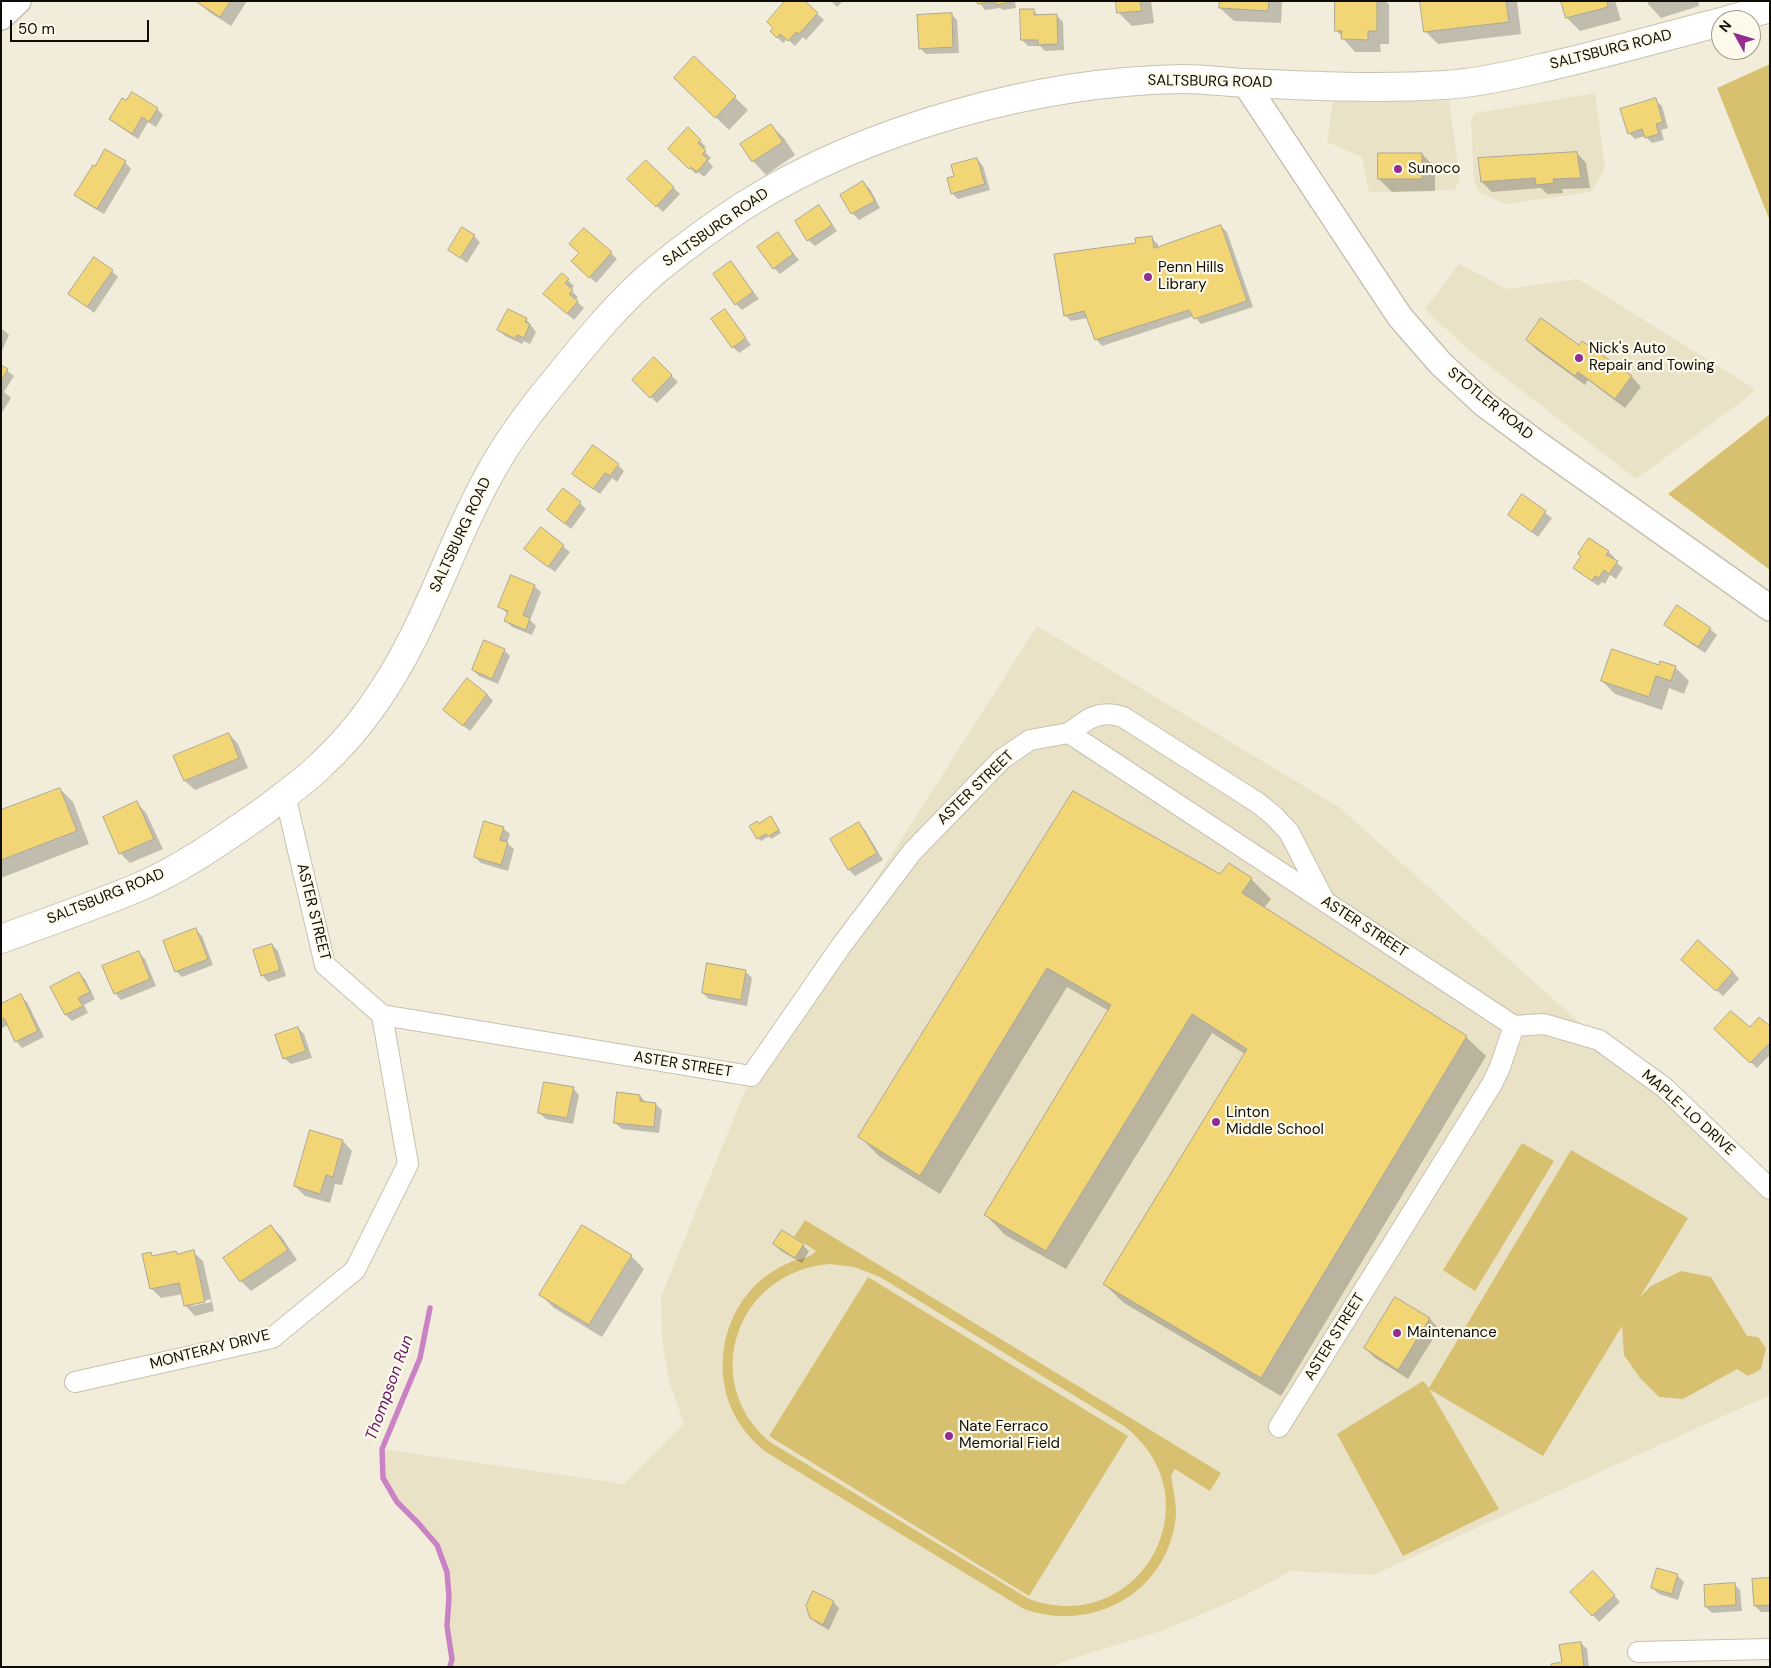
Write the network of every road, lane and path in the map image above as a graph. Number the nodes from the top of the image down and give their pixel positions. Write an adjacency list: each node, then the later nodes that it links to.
1 (18, 1): 2 (street)
2 (1, 18)
3 (1711, 25): 4 (main road, SALTSBURG ROAD)
4 (1245, 83): 5 (street, STOTLER ROAD); 7 (main road, SALTSBURG ROAD)
5 (1770, 608)
6 (1069, 734): 8 (street, ASTER STREET); 8 (street); 10 (street, ASTER STREET)
7 (285, 795): 9 (main road, SALTSBURG ROAD); 10 (street, ASTER STREET)
8 (1325, 902): 11 (street, ASTER STREET)
9 (1, 939)
10 (382, 1015): 13 (street, MONTERAY DRIVE)
11 (1514, 1026): 12 (street, MAPLE-LO DRIVE); 14 (street, ASTER STREET)
12 (1770, 1189)
13 (75, 1382)
14 (1279, 1427)
15 (1770, 1649): 16 (street)
16 (1638, 1652)

